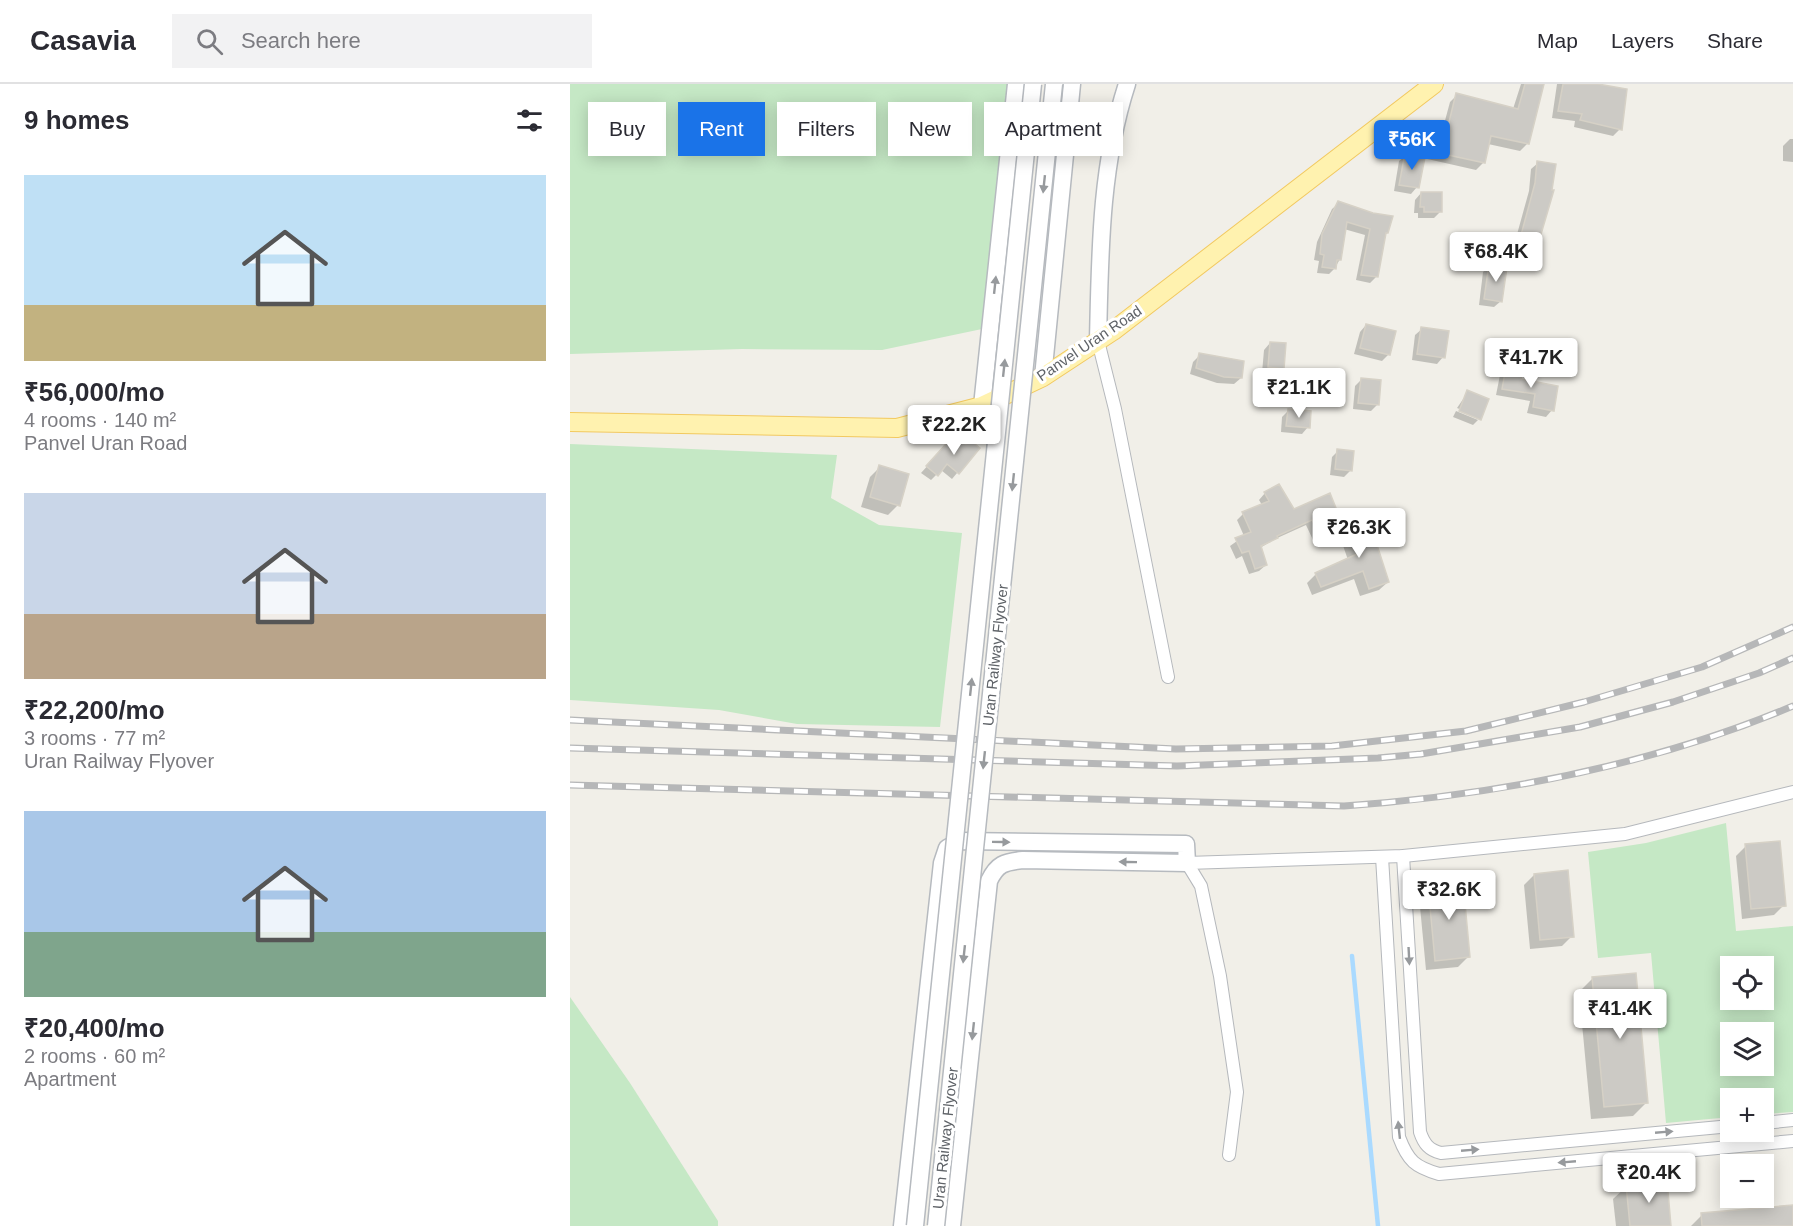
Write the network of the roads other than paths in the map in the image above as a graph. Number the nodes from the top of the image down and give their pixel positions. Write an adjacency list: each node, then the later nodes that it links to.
1 (1016, 84): 9 (main road, one-way to 1)
2 (1033, 84): 22 (main road, Uran Railway Flyover, one-way to 2, bridge)
3 (1054, 84): 23 (main road, Uran Railway Flyover, one-way to 23, bridge)
4 (1072, 84): 8 (main road)
5 (1127, 84): 7 (main road)
6 (1434, 84): 7 (main road, Panvel Uran Road)
7 (1098, 341): 8 (main road, Panvel Uran Road); 11 (street)
8 (1043, 376): 9 (main road, Panvel Uran Road)
9 (982, 406): 10 (main road, Panvel Uran Road)
10 (570, 422)
11 (1168, 677)
12 (1793, 792): 13 (street)
13 (1403, 856): 14 (street); 18 (street, one-way to 18)
14 (1382, 857): 15 (street); 19 (street, one-way to 14)
15 (1187, 863): 20 (street); 21 (main road, one-way to 15); 24 (main road, one-way to 24)
16 (1793, 1120): 17 (street)
17 (1774, 1122)
18 (1720, 1127)
19 (1793, 1141)
20 (1229, 1155)
21 (902, 1226)
22 (915, 1226)
23 (936, 1226)
24 (952, 1226)

